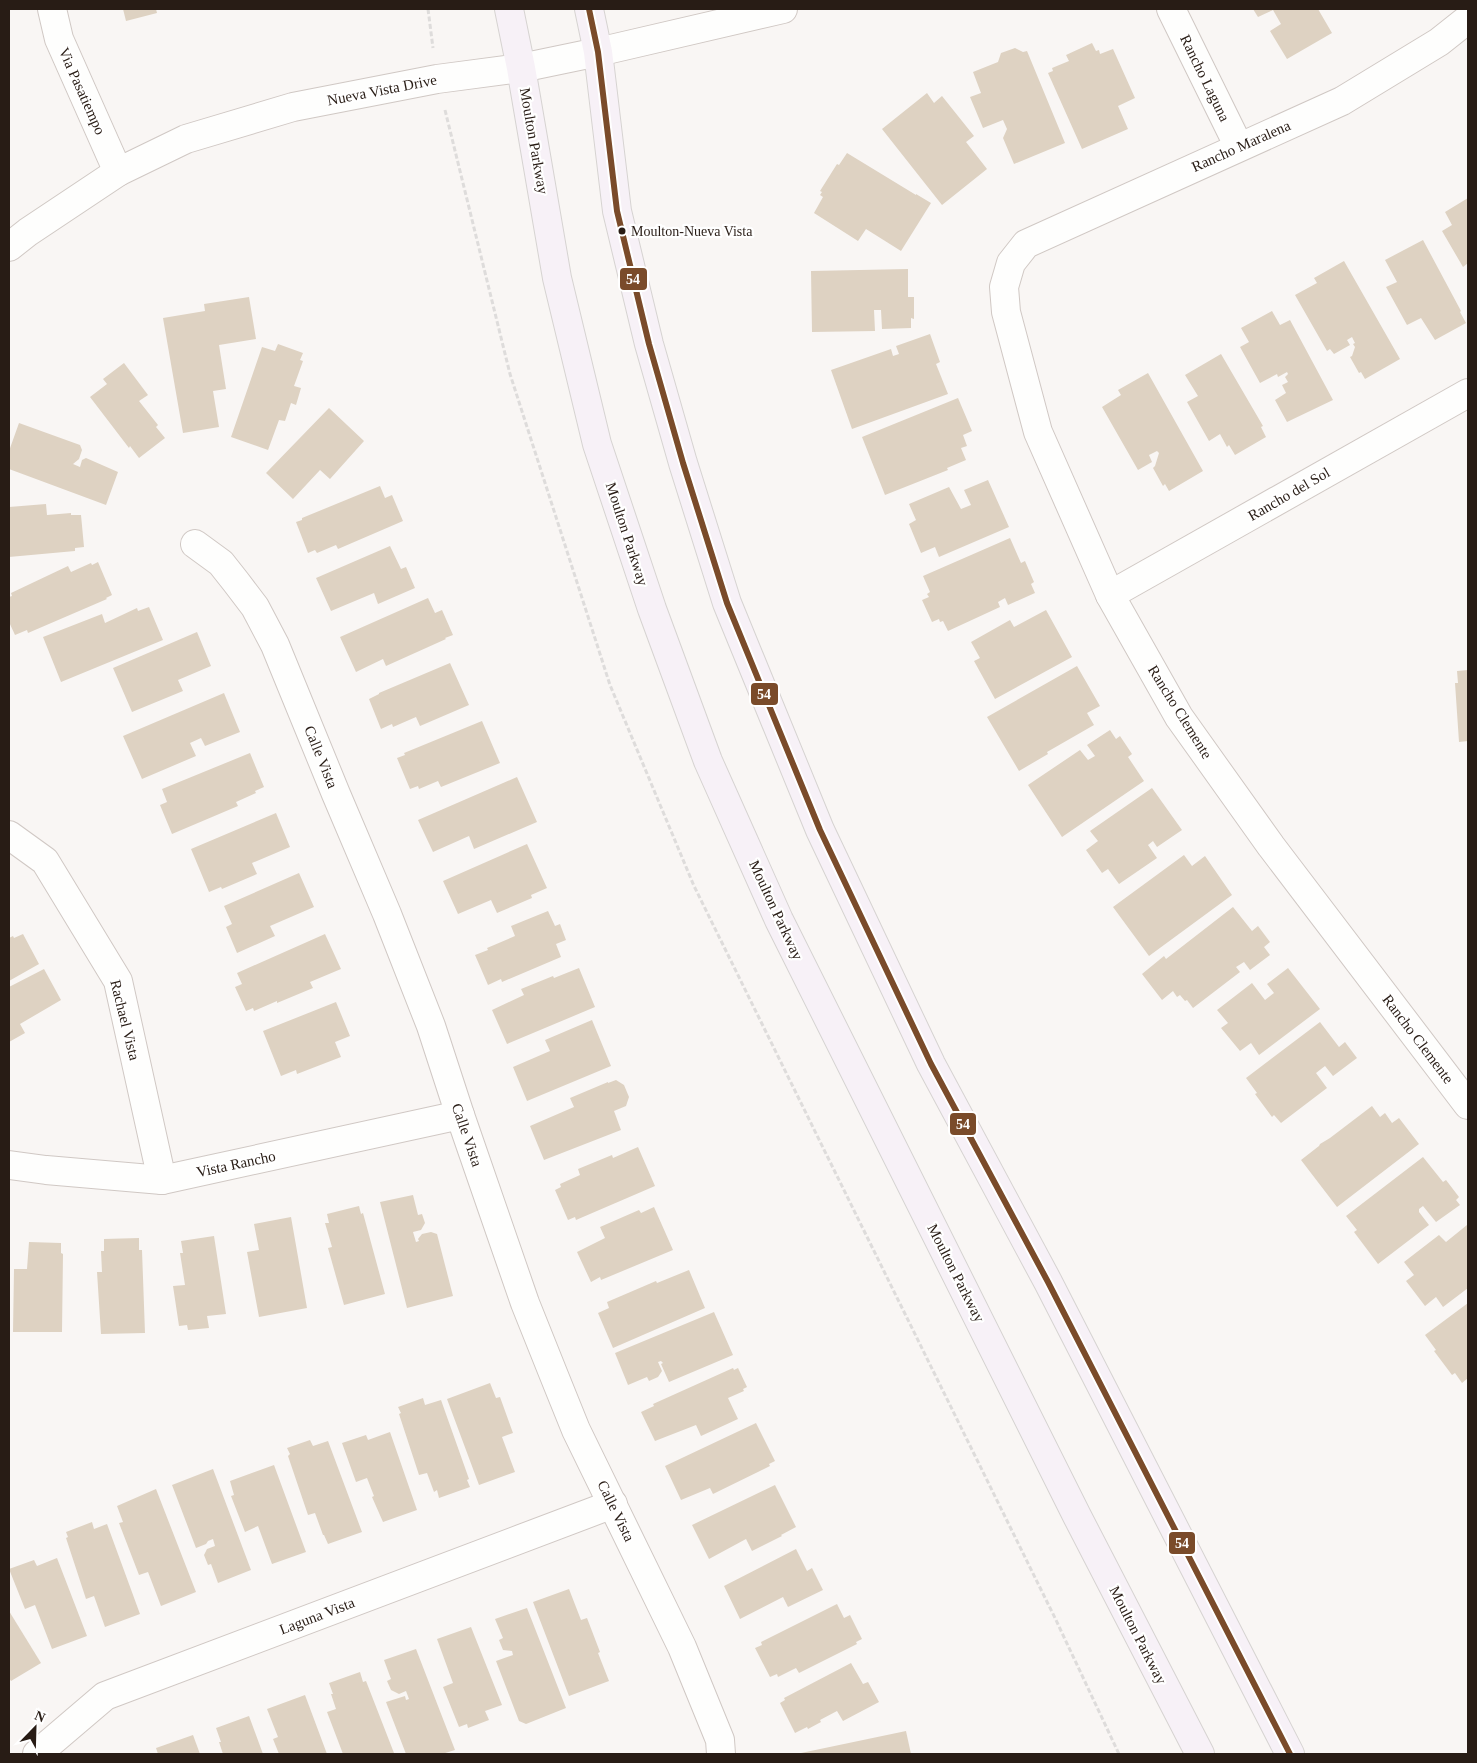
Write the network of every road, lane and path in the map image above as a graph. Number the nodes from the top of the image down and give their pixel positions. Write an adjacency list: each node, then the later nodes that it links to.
1 (52, 9): 12 (street, Via Pasatiempo)
2 (428, 9): 10 (path)
3 (509, 9): 9 (main road, Moulton Parkway)
4 (589, 9): 8 (main road)
5 (783, 9): 8 (street, Nueva Vista Drive)
6 (1171, 9): 11 (street, Rancho Laguna)
7 (1468, 19): 11 (street, Rancho Maralena)
8 (598, 52): 9 (street, Nueva Vista Drive); 28 (main road)
9 (521, 68): 10 (street, Nueva Vista Drive); 27 (main road, Moulton Parkway)
10 (437, 79): 12 (street, Nueva Vista Drive); 26 (path)
11 (1239, 147): 14 (street, Rancho Maralena)
12 (118, 172): 13 (street, Nueva Vista Drive)
13 (9, 247)
14 (1011, 263): 17 (street, Rancho Clemente)
15 (1468, 392): 17 (street, Rancho del Sol)
16 (195, 544): 20 (street, Calle Vista)
17 (1110, 596): 19 (street, Rancho Clemente)
18 (9, 835): 22 (street, Rachael Vista)
19 (1468, 1105)
20 (460, 1115): 22 (street, Vista Rancho); 23 (street, Calle Vista)
21 (9, 1165): 22 (street, Vista Rancho)
22 (162, 1180)
23 (613, 1504): 24 (street, Calle Vista); 25 (street, Laguna Vista)
24 (720, 1747)
25 (36, 1754)
26 (1119, 1754)
27 (1200, 1754)
28 (1290, 1754)

